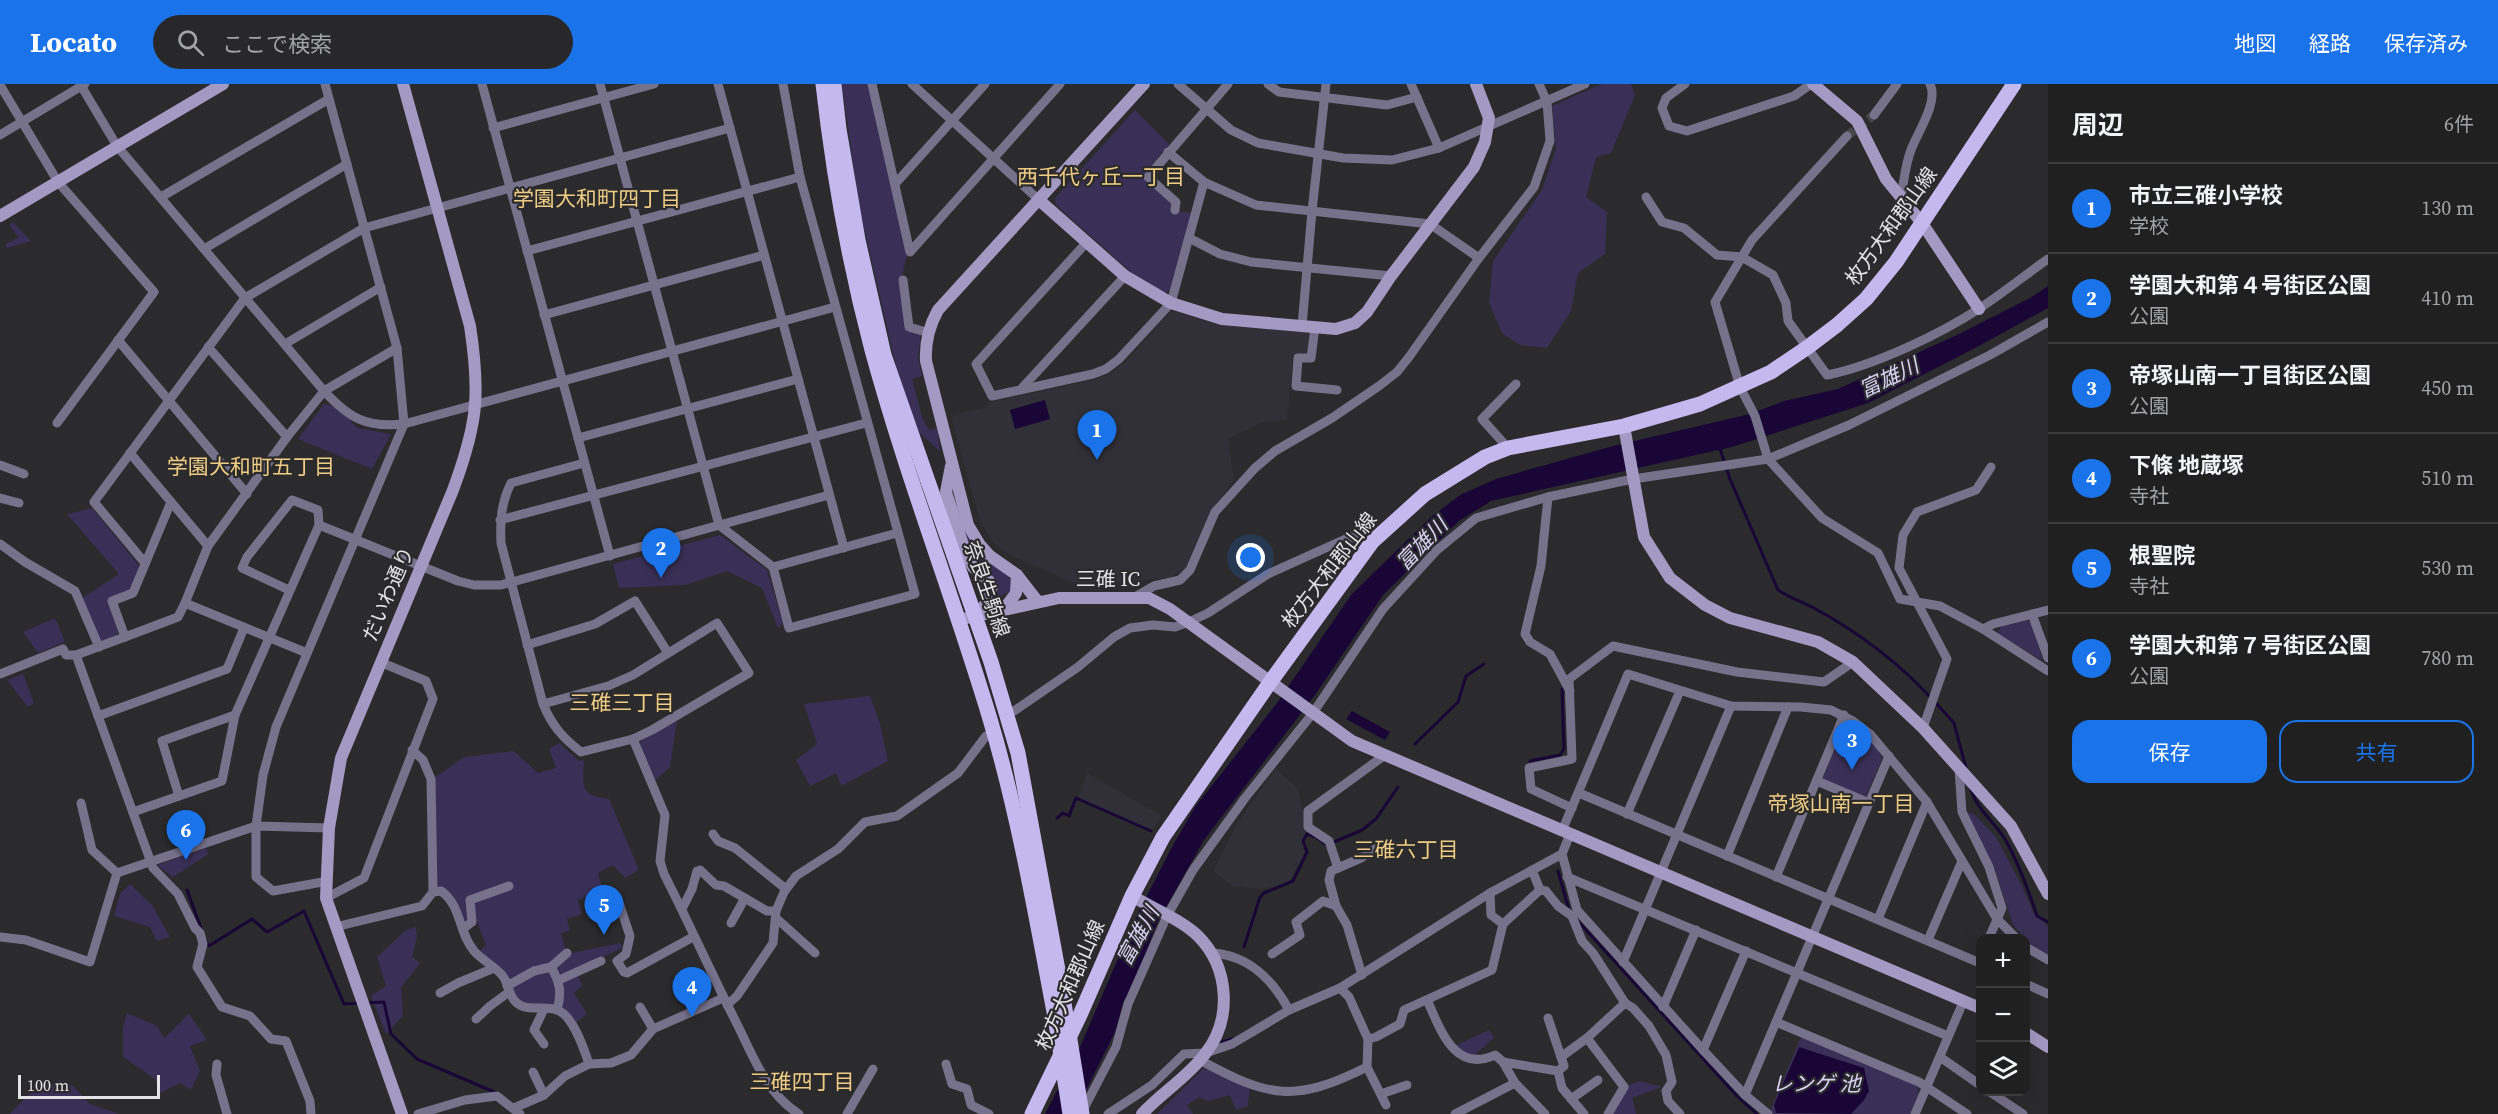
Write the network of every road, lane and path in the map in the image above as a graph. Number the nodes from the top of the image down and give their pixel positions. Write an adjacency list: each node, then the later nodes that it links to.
1 (223, 84): 45 (street)
2 (325, 84): 34 (street)
3 (404, 84): 62 (street, だいわ通り)
4 (482, 84): 41 (street)
5 (600, 84): 32 (street)
6 (654, 84): 32 (street)
7 (718, 84): 42 (street)
8 (783, 84): 52 (street)
9 (823, 84): 158 (main road, 奈良生駒線)
10 (834, 84): 157 (main road, 奈良生駒線)
11 (872, 84): 55 (street)
12 (912, 84): 38 (street)
13 (985, 84): 38 (street)
14 (1060, 84): 50 (street)
15 (1144, 84): 61 (street)
16 (1178, 84): 36 (street)
17 (1228, 84): 36 (street)
18 (1268, 84): 33 (street)
19 (1326, 84): 33 (street)
20 (1411, 84): 31 (street)
21 (1476, 84): 40 (street)
22 (1539, 84): 35 (street)
23 (1585, 84): 35 (street)
24 (1685, 84): 25 (street)
25 (1812, 84): 60 (street)
26 (1897, 84): 37 (street)
27 (1930, 84): 60 (street)
28 (2014, 84): 67 (main road, 枚方大和郡山線)
29 (0, 85): 39 (street)
30 (82, 85): 39 (street); 45 (street)
31 (1417, 97): 33 (street); 46 (street)
32 (603, 98): 41 (street); 49 (street)
33 (1325, 98): 48 (street)
34 (329, 99): 51 (street); 58 (street)
35 (1546, 102): 40 (street); 76 (street)
36 (1207, 110): 47 (street); 48 (street)
37 (1874, 115)
38 (953, 120): 50 (street); 55 (street)
39 (22, 122): 43 (street); 53 (street)
40 (1488, 127): 46 (street); 68 (street)
41 (494, 128): 56 (street)
42 (730, 128): 49 (street); 57 (street)
43 (0, 135)
44 (1847, 136): 75 (street)
45 (117, 146): 53 (street); 58 (street)
46 (1439, 148): 48 (street)
47 (1168, 152): 54 (street); 63 (street)
48 (1318, 153): 64 (street)
49 (620, 158): 56 (street); 66 (street)
50 (995, 159): 55 (street); 61 (street)
51 (347, 164): 69 (street); 72 (street)
52 (800, 177): 57 (street); 86 (street)
53 (58, 182): 65 (street); 94 (street)
54 (1204, 182): 64 (street); 70 (street)
55 (895, 184)
56 (510, 188): 62 (street); 73 (street)
57 (747, 192): 66 (street); 74 (street)
58 (161, 197): 72 (street)
59 (1646, 197): 75 (street)
60 (1901, 197): 67 (street)
61 (1039, 200): 71 (street); 93 (street)
62 (437, 208): 69 (street); 108 (street, だいわ通り)
63 (1175, 210)
64 (1312, 211): 68 (street); 78 (street)
65 (0, 216)
66 (637, 222): 73 (street); 82 (street)
67 (1922, 223): 87 (street); 96 (main road, 枚方大和郡山線)
68 (1430, 224): 76 (street); 80 (street)
69 (364, 228): 83 (street); 84 (street)
70 (1189, 238): 78 (street); 85 (street)
71 (1086, 243): 79 (street); 104 (street)
72 (204, 249): 84 (street)
73 (527, 251): 88 (street)
74 (764, 255): 82 (street); 89 (street)
75 (1742, 257): 96 (street); 103 (street)
76 (1479, 258): 150 (street)
77 (2048, 259): 87 (street)
78 (1306, 267): 80 (street); 91 (street)
79 (1125, 276): 85 (street); 104 (street)
80 (1391, 276): 92 (street)
81 (903, 280): 93 (street)
82 (654, 285): 88 (street); 99 (street)
83 (381, 287): 95 (street); 98 (street)
84 (245, 298): 95 (street); 97 (street)
85 (1171, 303): 91 (street); 104 (street)
86 (836, 307): 89 (street); 111 (street)
87 (1979, 309): 96 (street)
88 (544, 315): 101 (street)
89 (782, 321): 99 (street); 100 (street)
90 (2048, 322): 119 (street)
91 (1302, 326): 92 (street)
92 (1315, 327): 105 (street)
93 (929, 333): 122 (street)
94 (118, 340): 107 (street); 110 (street)
95 (285, 344): 106 (street)
96 (1808, 346): 103 (main road, 枚方大和郡山線)
97 (208, 347): 107 (street); 114 (street)
98 (397, 348): 106 (street); 112 (street)
99 (672, 351): 101 (street); 109 (street)
100 (798, 379): 109 (street); 115 (street)
101 (562, 381): 108 (street); 116 (street)
102 (1516, 384): 117 (street)
103 (1740, 387): 113 (main road, 枚方大和郡山線); 119 (street)
104 (1023, 388)
105 (1337, 390)
106 (324, 391): 112 (street); 114 (street)
107 (169, 401): 118 (street); 127 (street)
108 (475, 405): 112 (street); 145 (street, だいわ通り)
109 (688, 409): 116 (street); 123 (street)
110 (57, 423)
111 (866, 423): 115 (street); 137 (street)
112 (404, 424): 138 (street)
113 (1624, 426): 117 (main road, 枚方大和郡山線); 126 (street)
114 (286, 437): 127 (street)
115 (814, 437): 123 (street); 129 (street)
116 (578, 438): 120 (street)
117 (1508, 448): 139 (main road, 枚方大和郡山線)
118 (130, 453): 132 (street); 144 (street)
119 (1767, 455): 126 (street); 152 (street)
120 (585, 463): 128 (street); 134 (street)
121 (0, 465): 125 (street)
122 (951, 465): 147 (street); 157 (street)
123 (703, 466): 128 (street); 136 (street)
124 (1990, 467): 152 (street)
125 (24, 474)
126 (1632, 474): 130 (street); 170 (street)
127 (247, 494): 141 (street)
128 (593, 495): 134 (street); 143 (street)
129 (829, 495): 136 (street); 142 (street)
130 (1548, 497): 175 (street); 181 (street)
131 (0, 498): 133 (street)
132 (171, 502): 141 (street); 144 (street)
133 (19, 503)
134 (500, 520): 148 (street)
135 (319, 525): 138 (street); 149 (street); 149 (street)
136 (719, 525): 143 (street); 146 (street)
137 (897, 533): 142 (street); 146 (street)
138 (354, 538): 145 (street); 166 (street)
139 (1372, 542): 159 (street); 174 (main road, 枚方大和郡山線)
140 (0, 544): 165 (street)
141 (208, 546): 153 (street)
142 (844, 548): 146 (street)
143 (610, 556): 148 (street)
144 (145, 563): 162 (street)
145 (421, 566): 148 (street); 171 (street, だいわ通り)
146 (773, 567)
147 (1017, 575): 151 (street); 154 (street)
148 (511, 583): 164 (street)
149 (289, 590): 163 (street)
150 (1135, 597): 151 (street, 三碓 IC); 159 (street, 三碓 IC)
151 (1038, 602): 154 (street, 三碓 IC)
152 (1916, 602): 161 (street); 185 (street)
153 (185, 603): 160 (street); 162 (street)
154 (1004, 609): 157 (street, 三碓 IC)
155 (2048, 610): 156 (street)
156 (2032, 614): 161 (street); 169 (street)
157 (974, 616): 158 (street, 三碓 IC); 321 (main road, 奈良生駒線, bridge)
158 (958, 620): 320 (main road, 奈良生駒線, bridge)
159 (1189, 622): 174 (street, 三碓 IC); 180 (street)
160 (244, 628): 163 (street); 184 (street)
161 (1983, 629): 172 (street)
162 (125, 637): 165 (street)
163 (268, 638): 166 (street); 182 (street)
164 (527, 645): 167 (street); 177 (street)
165 (99, 647): 168 (street)
166 (307, 653): 201 (street)
167 (668, 653): 177 (street); 187 (street)
168 (76, 655): 173 (street); 184 (street)
169 (2048, 657)
170 (1853, 662): 175 (street); 185 (street)
171 (380, 663): 188 (street); 202 (street, だいわ通り)
172 (2048, 671)
173 (0, 674)
174 (1277, 685): 181 (street, 三碓 IC); 227 (main road, 枚方大和郡山線)
175 (1570, 691): 198 (street)
176 (1680, 691): 178 (street); 193 (street); 200 (street)
177 (543, 704): 187 (street)
178 (1731, 706): 179 (street); 205 (street)
179 (1788, 707): 183 (street); 208 (street)
180 (1014, 711)
181 (1312, 712): 189 (street, 三碓 IC); 234 (street)
182 (235, 715): 194 (street); 194 (street)
183 (1844, 715): 190 (street); 192 (street)
184 (98, 717): 199 (street)
185 (1923, 728): 191 (street)
186 (986, 736): 219 (street)
187 (633, 739): 230 (street)
188 (412, 750): 221 (street); 224 (street)
189 (1385, 755): 203 (street, 三碓 IC); 211 (street)
190 (1889, 756): 195 (street); 197 (street)
191 (1959, 769): 223 (street); 236 (street)
192 (1817, 781): 197 (street); 216 (street)
193 (1579, 793): 198 (street); 200 (street)
194 (179, 796): 199 (street)
195 (1927, 802): 209 (street); 235 (street)
196 (81, 803): 214 (street)
197 (1869, 803): 226 (street)
198 (1572, 808): 203 (street)
199 (133, 812): 210 (street)
200 (1627, 814): 205 (street)
201 (256, 826): 202 (street); 210 (street); 217 (street)
202 (329, 828): 217 (street, だいわ通り)
203 (1566, 833): 207 (street); 213 (street, 三碓 IC)
204 (713, 834): 219 (street)
205 (1677, 835): 208 (street); 213 (street)
206 (1380, 846): 211 (street)
207 (1562, 854): 212 (street); 215 (street)
208 (1727, 856): 216 (street)
209 (1962, 861): 236 (street); 247 (street)
210 (151, 862): 214 (street); 313 (street)
211 (1338, 868): 229 (street)
212 (1532, 870): 220 (street); 222 (street)
213 (1661, 872): 231 (street); 244 (street, 三碓 IC)
214 (117, 873): 245 (street)
215 (1567, 877): 231 (street); 232 (street)
216 (1776, 877): 226 (street)
217 (328, 881): 224 (street, だいわ通り)
218 (509, 886): 240 (street)
219 (786, 889): 233 (street)
220 (1540, 890): 232 (street); 238 (street)
221 (433, 892): 239 (street); 240 (street)
222 (1490, 892): 238 (street); 261 (street)
223 (2048, 894)
224 (326, 898): 239 (street, だいわ通り)
225 (745, 898): 230 (street); 233 (street); 237 (street)
226 (1828, 898): 235 (street); 244 (street)
227 (1138, 899): 234 (street); 319 (main road, 枚方大和郡山線)
228 (618, 900): 246 (street)
229 (1336, 906): 253 (street); 261 (street)
230 (682, 909): 246 (street)
231 (1645, 909): 241 (street); 257 (street)
232 (1574, 913): 257 (street); 271 (street)
233 (776, 914): 251 (street); 270 (street)
234 (1165, 914): 252 (street); 321 (street)
235 (1878, 919): 247 (street)
236 (1997, 919): 242 (street); 243 (street)
237 (731, 923)
238 (1503, 924): 268 (street)
239 (335, 927): 314 (street, だいわ通り)
240 (463, 928): 259 (street)
241 (1696, 930): 249 (street); 274 (street)
242 (1991, 934)
243 (2011, 934)
244 (1812, 936): 260 (street); 269 (street, 三碓 IC)
245 (0, 937)
246 (693, 937): 270 (street)
247 (1928, 940): 254 (street)
248 (2030, 950): 255 (street)
249 (1746, 951): 260 (street); 288 (street)
250 (567, 952): 258 (street)
251 (814, 953)
252 (1212, 953): 277 (street); 289 (street)
253 (1272, 954)
254 (1976, 959)
255 (2048, 960)
256 (602, 961): 262 (street)
257 (1623, 962): 274 (street)
258 (551, 967): 262 (street); 265 (street)
259 (494, 968): 265 (street); 266 (street)
260 (1797, 973): 280 (street); 282 (street)
261 (1362, 975): 264 (street)
262 (559, 980): 276 (street)
263 (2030, 986): 267 (street)
264 (1340, 988): 277 (street); 285 (street)
265 (508, 989): 275 (street); 279 (street)
266 (440, 993)
267 (2048, 994)
268 (1427, 999): 285 (street); 292 (street)
269 (1964, 1000): 272 (street, 三碓 IC); 282 (street)
270 (725, 1001): 281 (street); 316 (street)
271 (1624, 1003): 284 (street); 328 (street)
272 (1976, 1006)
273 (640, 1007): 281 (street)
274 (1663, 1007): 288 (street)
275 (544, 1009): 276 (street); 286 (street)
276 (557, 1010): 294 (street)
277 (1289, 1010): 289 (street)
278 (1548, 1018): 290 (street)
279 (476, 1019)
280 (1776, 1022): 304 (street); 307 (street)
281 (653, 1029): 294 (street)
282 (1948, 1036): 291 (street)
283 (2030, 1036): 287 (street)
284 (1587, 1038): 290 (street); 327 (street)
285 (1368, 1039): 296 (street)
286 (544, 1044)
287 (2048, 1047)
288 (1703, 1050): 307 (street)
289 (1203, 1056): 296 (street); 322 (street); 323 (street)
290 (1561, 1057): 298 (street)
291 (1940, 1057): 301 (street); 304 (street)
292 (1503, 1062): 298 (street); 302 (street)
293 (217, 1064): 312 (street)
294 (590, 1064): 306 (street)
295 (946, 1064): 318 (street)
296 (1367, 1067): 305 (street)
297 (873, 1069): 317 (street)
298 (1558, 1071): 309 (street)
299 (533, 1072): 306 (street)
300 (1598, 1080): 309 (street)
301 (1976, 1082)
302 (1515, 1083): 324 (street); 325 (street)
303 (1407, 1085): 305 (street)
304 (1927, 1086): 330 (street); 331 (street)
305 (1381, 1094): 310 (street)
306 (544, 1095): 311 (street)
307 (1745, 1095): 329 (street)
308 (1996, 1096): 332 (street)
309 (1571, 1099): 326 (street)
310 (1386, 1105)
311 (517, 1111): 315 (street)
312 (227, 1114)
313 (311, 1114)
314 (402, 1114)
315 (418, 1114)
316 (799, 1114)
317 (847, 1114)
318 (989, 1114)
319 (1032, 1114)
320 (1070, 1114)
321 (1081, 1114)
322 (1108, 1114)
323 (1142, 1114)
324 (1455, 1114)
325 (1545, 1114)
326 (1584, 1114)
327 (1608, 1114)
328 (1680, 1114)
329 (1768, 1114)
330 (1915, 1114)
331 (1968, 1114)
332 (2023, 1114)

